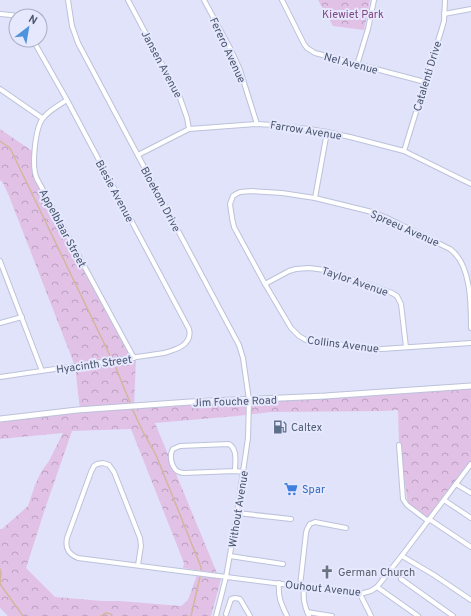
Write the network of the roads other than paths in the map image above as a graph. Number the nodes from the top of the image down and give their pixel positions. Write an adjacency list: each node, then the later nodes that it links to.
1 (68, 0): 19 (street, Bloekom Drive)
2 (128, 0): 16 (street, Jansen Avenue)
3 (204, 0): 15 (street, Ferero Avenue)
4 (282, 0): 10 (street, Nel Avenue)
5 (374, 0): 10 (street)
6 (445, 0): 8 (street, Catalenti Drive)
7 (471, 9): 8 (street)
8 (444, 14): 11 (street, Catalenti Drive)
9 (38, 48): 13 (street, Biesie Avenue)
10 (357, 65): 11 (street, Nel Avenue)
11 (425, 82): 18 (street, Catalenti Drive)
12 (0, 89): 14 (street)
13 (67, 100): 14 (street); 28 (street, Biesie Avenue)
14 (42, 118): 31 (street, Appelblaar Street)
15 (257, 124): 16 (street, Farrow Avenue); 17 (street, Farrow Avenue)
16 (188, 130): 19 (street, Farrow Avenue)
17 (326, 132): 18 (street, Farrow Avenue); 21 (street)
18 (404, 151): 20 (street, Farrow Avenue)
19 (138, 155): 35 (street, Bloekom Drive)
20 (471, 184)
21 (315, 198): 22 (street, Spreeu Avenue); 27 (street, Spreeu Avenue)
22 (231, 200): 24 (street, Collins Avenue)
23 (0, 261): 25 (street)
24 (265, 284): 30 (street, Collins Avenue); 30 (street, Taylor Avenue)
25 (22, 317): 26 (street); 32 (street)
26 (0, 323)
27 (471, 328)
28 (186, 343): 31 (street, Hyacinth Street)
29 (471, 343): 30 (street, Collins Avenue)
30 (406, 347)
31 (134, 358): 32 (street, Hyacinth Street)
32 (42, 371): 33 (street, Hyacinth Street)
33 (0, 377)
34 (471, 386): 35 (street, Jim Fouche Road)
35 (249, 400): 36 (street, Jim Fouche Road); 40 (street, Without Avenue)
36 (0, 419)
37 (399, 445): 47 (street)
38 (471, 464): 41 (street, Ouhout Avenue)
39 (235, 470): 39 (street); 40 (street)
40 (244, 472): 44 (street, Without Avenue)
41 (456, 484): 42 (street); 43 (street, Ouhout Avenue)
42 (471, 493)
43 (444, 500): 45 (street); 47 (street, Ouhout Avenue)
44 (237, 513): 46 (street); 50 (street, Without Avenue)
45 (471, 518)
46 (291, 519)
47 (428, 520): 49 (street); 51 (street, Ouhout Avenue)
48 (346, 528): 57 (street)
49 (471, 547)
50 (230, 556): 52 (street); 54 (street, Without Avenue)
51 (402, 556): 58 (street, Ouhout Avenue); 62 (street)
52 (282, 564)
53 (138, 565): 53 (street, Ouhout Avenue); 54 (street, Ouhout Avenue)
54 (226, 577): 56 (street, Ouhout Avenue); 60 (street, Without Avenue)
55 (401, 579): 71 (street)
56 (279, 583): 57 (street, Ouhout Avenue); 67 (street)
57 (302, 586): 59 (street, Ouhout Avenue); 64 (street)
58 (377, 587): 59 (street, Ouhout Avenue); 70 (street)
59 (360, 594): 69 (street)
60 (221, 597): 61 (street); 65 (street, Without Avenue)
61 (230, 599): 63 (street); 66 (street)
62 (471, 600)
63 (226, 614)
64 (308, 614): 68 (street)
65 (216, 616)
66 (250, 616)
67 (287, 616)
68 (332, 616)
69 (371, 616)
70 (418, 616)
71 (453, 616)

